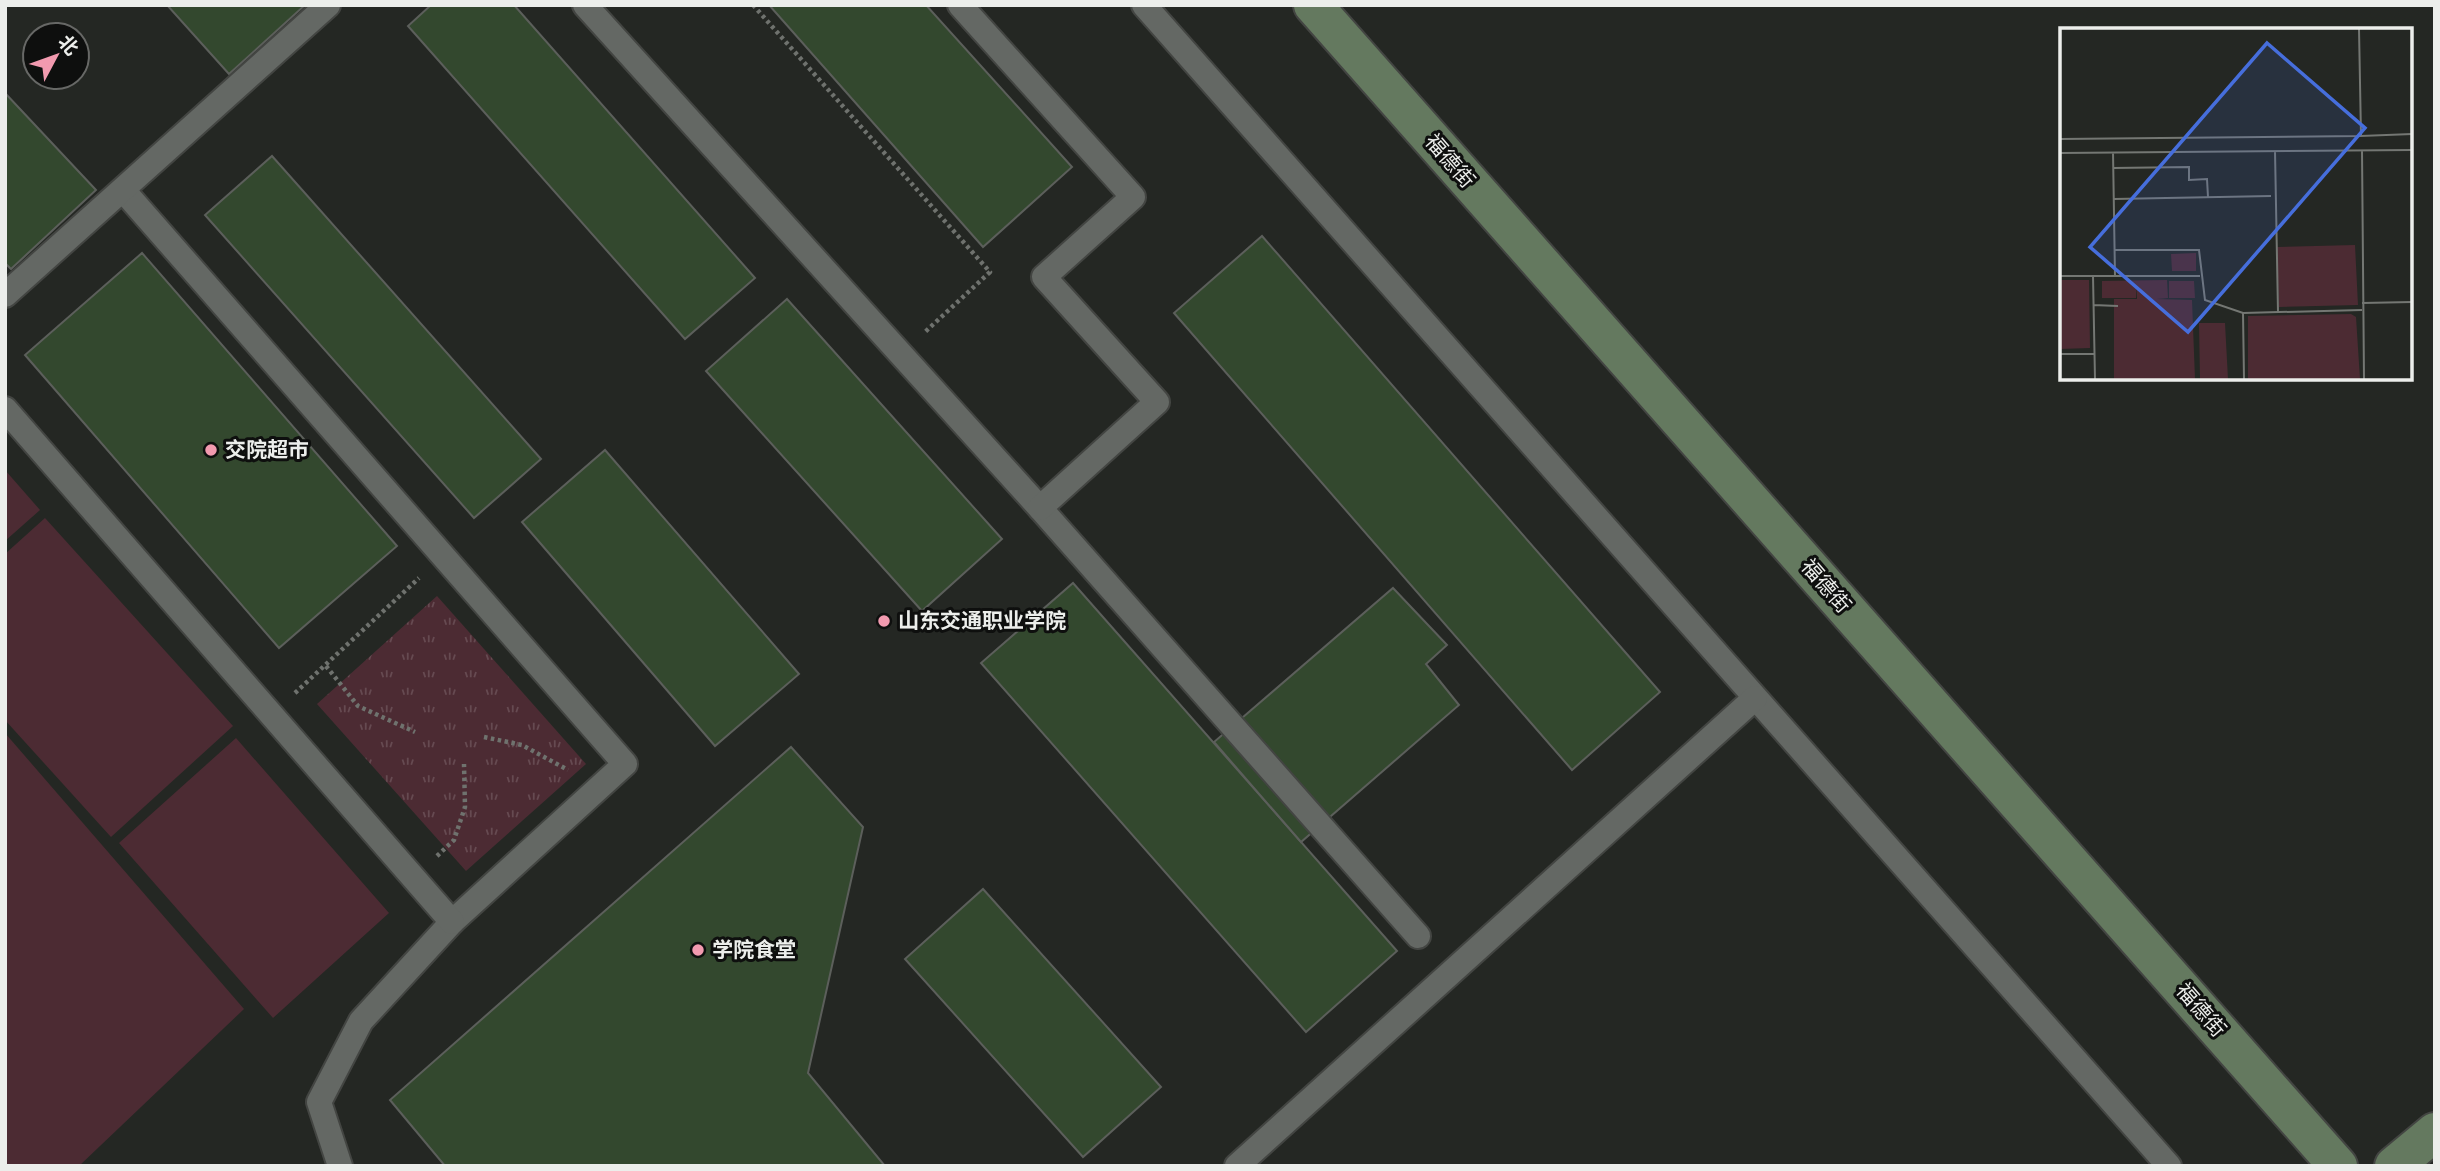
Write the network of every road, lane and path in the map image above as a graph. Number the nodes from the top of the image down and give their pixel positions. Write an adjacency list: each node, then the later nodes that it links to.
1 (328, 5): 7 (lane)
2 (585, 5): 9 (lane)
3 (753, 5): 9 (path)
4 (960, 5): 11 (lane)
5 (1144, 5): 14 (lane)
6 (1313, 5): 27 (street, 福德街)
7 (123, 190): 8 (lane); 12 (lane)
8 (5, 295)
9 (901, 354): 11 (lane)
10 (5, 410): 15 (lane)
11 (1040, 508): 22 (lane)
12 (443, 555): 13 (path); 19 (lane)
13 (326, 666): 15 (path); 16 (path)
14 (1755, 698): 25 (lane); 26 (lane)
15 (270, 713): 20 (lane)
16 (415, 732)
17 (484, 737): 19 (path)
18 (464, 764): 20 (path)
19 (600, 787): 21 (lane)
20 (414, 878): 21 (lane)
21 (452, 922): 24 (lane)
22 (1418, 936)
23 (2435, 1132): 28 (street)
24 (340, 1166)
25 (1237, 1166)
26 (2169, 1166)
27 (2338, 1166)
28 (2394, 1166)

